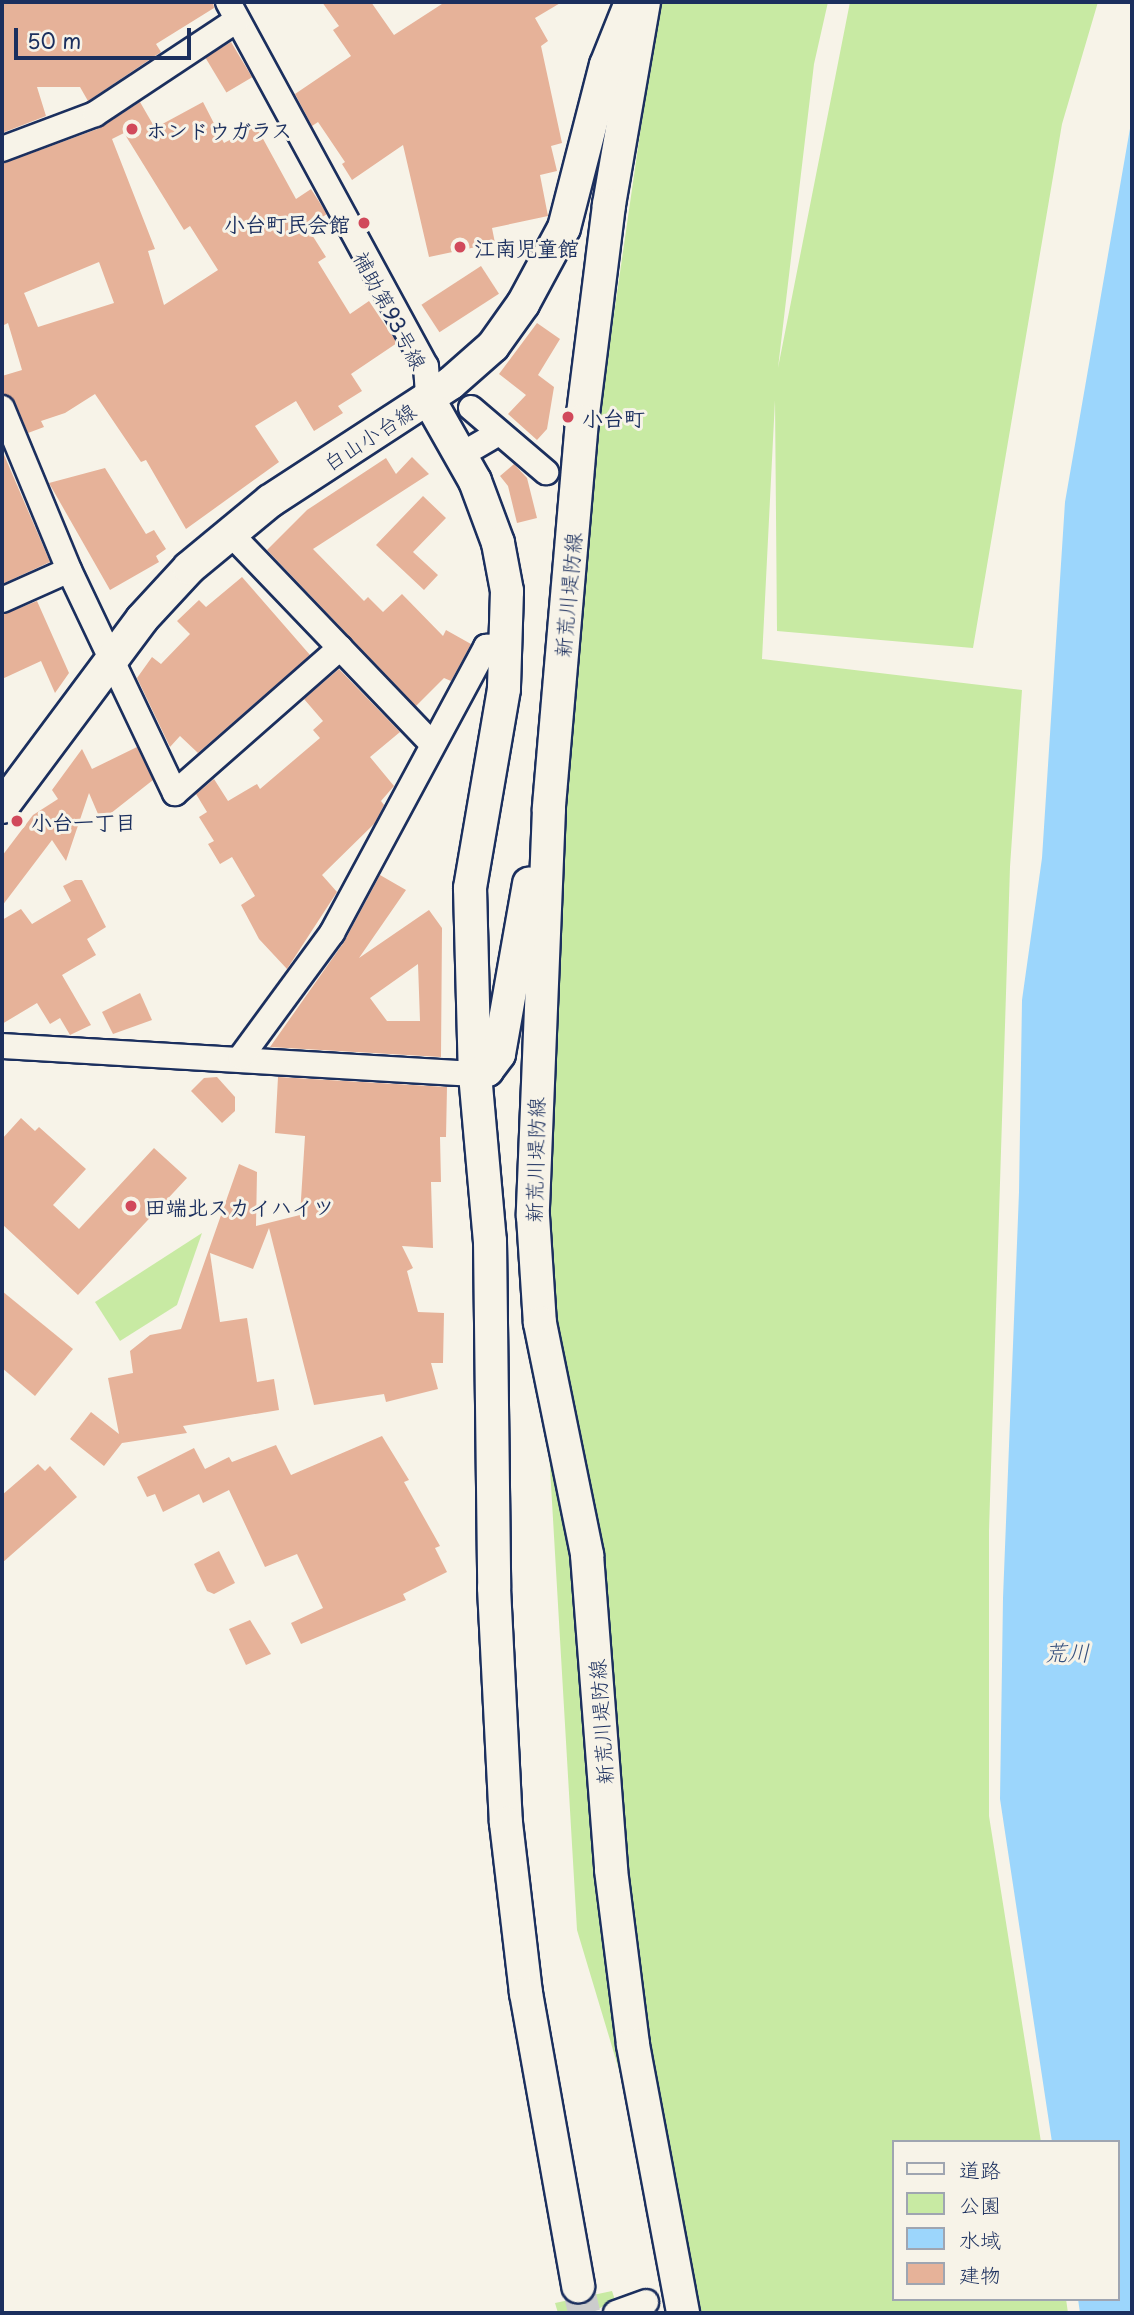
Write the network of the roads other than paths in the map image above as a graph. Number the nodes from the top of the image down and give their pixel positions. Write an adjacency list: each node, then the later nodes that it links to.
1 (632, 2): 5 (main road, 白山小台線)
2 (644, 2): 19 (main road, 新荒川堤防線)
3 (237, 9): 4 (street); 5 (street, 補助第93号線)
4 (2, 149)
5 (428, 398): 9 (main road, 新荒川堤防線); 11 (main road, 白山小台線)
6 (2, 408): 12 (street)
7 (471, 408): 8 (street)
8 (499, 433): 9 (street); 10 (street)
9 (461, 455): 14 (main road, 新荒川堤防線)
10 (546, 472)
11 (229, 532): 15 (street); 16 (main road, 白山小台線)
12 (69, 570): 13 (street); 16 (street)
13 (2, 600)
14 (507, 645): 17 (street); 22 (main road, 新荒川堤防線)
15 (340, 648): 16 (street); 17 (street)
16 (111, 660): 18 (main road, 白山小台線)
17 (432, 744): 21 (street)
18 (2, 807)
19 (549, 809): 22 (main road); 26 (main road, 新荒川堤防線)
20 (2, 1046): 21 (street)
21 (241, 1056): 22 (street)
22 (475, 1074): 23 (main road, 新荒川堤防線)
23 (578, 2286)
24 (646, 2302): 25 (street)
25 (615, 2313)
26 (684, 2313)

